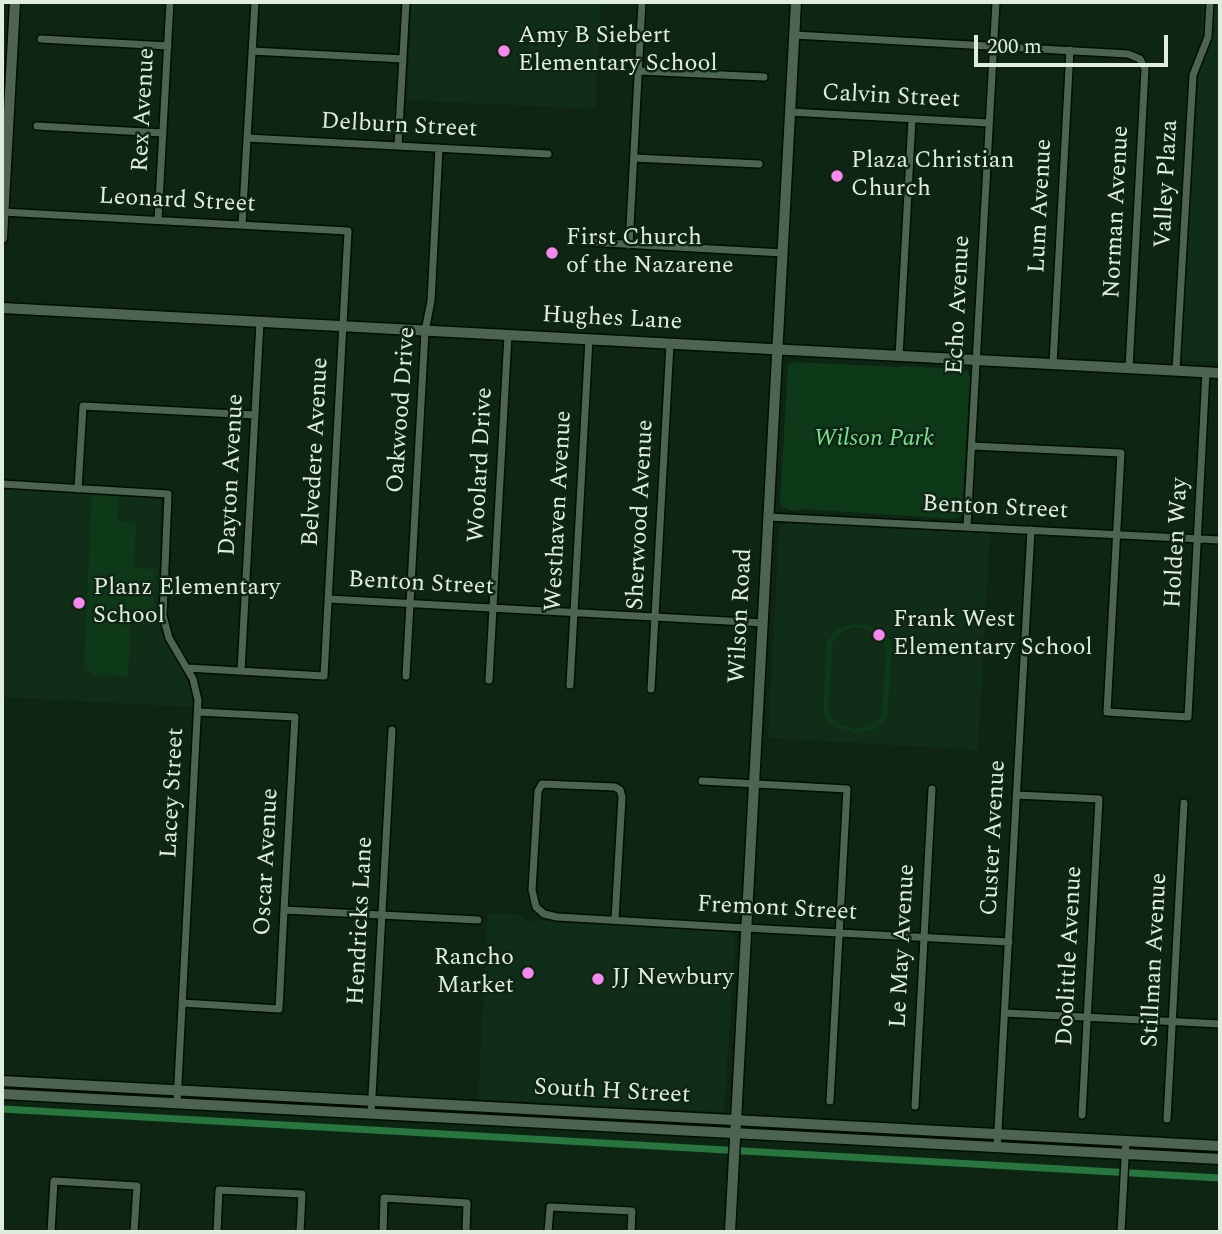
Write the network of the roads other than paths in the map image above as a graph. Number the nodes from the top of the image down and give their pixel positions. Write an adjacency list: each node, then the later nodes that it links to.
1 (15, 2): 29 (street)
2 (170, 2): 11 (street, Rex Avenue)
3 (255, 2): 14 (street)
4 (406, 2): 15 (street)
5 (642, 2): 16 (street)
6 (796, 2): 9 (street, Wilson Road)
7 (996, 2): 12 (street, Echo Avenue)
8 (1210, 2): 50 (street, Valley Plaza)
9 (795, 35): 12 (street); 18 (street, Wilson Road)
10 (41, 39): 11 (street)
11 (168, 46): 22 (street, Rex Avenue)
12 (993, 46): 13 (street); 20 (street, Echo Avenue)
13 (1070, 50): 48 (street, Lum Avenue); 49 (street, Norman Avenue)
14 (252, 51): 15 (street); 23 (street)
15 (402, 59): 24 (street)
16 (639, 71): 17 (street); 27 (street)
17 (764, 77)
18 (790, 112): 19 (street, Calvin Street); 37 (street, Wilson Road)
19 (912, 119): 20 (street, Calvin Street); 46 (street)
20 (989, 123): 47 (street, Echo Avenue)
21 (37, 126): 22 (street)
22 (163, 133): 31 (street, Rex Avenue)
23 (247, 138): 24 (street, Delburn Street); 32 (street)
24 (398, 146): 25 (street, Delburn Street)
25 (439, 148): 26 (street, Delburn Street); 41 (street, Oakwood Drive)
26 (548, 154)
27 (634, 158): 28 (street); 36 (street)
28 (759, 164)
29 (3, 190): 30 (street)
30 (3, 212): 31 (street, Leonard Street); 34 (street)
31 (158, 220): 32 (street, Leonard Street)
32 (242, 225): 33 (street, Leonard Street)
33 (348, 230): 40 (street, Belvedere Avenue)
34 (2, 238)
35 (588, 242): 36 (street)
36 (629, 244): 37 (street)
37 (783, 253): 45 (street, Wilson Road)
38 (2, 308): 39 (street, Hughes Lane)
39 (260, 322): 40 (street, Hughes Lane); 53 (street, Dayton Avenue)
40 (343, 326): 41 (street, Hughes Lane); 63 (street, Belvedere Avenue)
41 (425, 331): 42 (street, Hughes Lane); 64 (street, Oakwood Drive)
42 (508, 335): 43 (street, Hughes Lane); 65 (street, Woolard Drive)
43 (589, 339): 44 (street, Hughes Lane); 66 (street, Westhaven Avenue)
44 (670, 344): 45 (street, Hughes Lane); 67 (street, Sherwood Avenue)
45 (778, 349): 46 (street, Hughes Lane); 57 (street, Wilson Road)
46 (900, 356): 47 (street, Hughes Lane)
47 (976, 360): 48 (street, Hughes Lane); 54 (street, Echo Avenue)
48 (1053, 364): 49 (street, Hughes Lane)
49 (1129, 368): 50 (street, Hughes Lane)
50 (1176, 370): 51 (street, Hughes Lane)
51 (1206, 372): 52 (street, Hughes Lane); 61 (street, Holden Way)
52 (1220, 373)
53 (255, 415): 56 (street); 70 (street, Dayton Avenue)
54 (972, 446): 58 (street, Echo Avenue); 60 (street)
55 (2, 484): 56 (street)
56 (78, 489): 69 (street, Lacey Street)
57 (768, 517): 58 (street, Benton Street); 68 (street, Wilson Road)
58 (967, 527): 59 (street, Benton Street)
59 (1031, 530): 60 (street, Benton Street); 80 (street, Custer Avenue)
60 (1116, 535): 61 (street, Benton Street); 61 (street, Holden Way)
61 (1198, 539): 62 (street, Benton Street)
62 (1220, 540)
63 (328, 599): 64 (street, Benton Street); 70 (street, Belvedere Avenue)
64 (410, 603): 65 (street, Benton Street); 71 (street, Oakwood Drive)
65 (493, 608): 66 (street, Benton Street); 72 (street, Woolard Drive)
66 (574, 612): 67 (street, Benton Street); 73 (street, Westhaven Avenue)
67 (655, 617): 68 (street, Benton Street); 74 (street, Sherwood Avenue)
68 (763, 623): 78 (street, Wilson Road)
69 (188, 668): 70 (street); 75 (street, Lacey Street)
70 (241, 671)
71 (407, 676)
72 (489, 680)
73 (570, 685)
74 (651, 689)
75 (198, 712): 82 (street, Oscar Avenue); 90 (street, Lacey Street)
76 (392, 730): 83 (street, Hendricks Lane)
77 (702, 781): 78 (street)
78 (753, 782): 86 (street, Wilson Road); 87 (street)
79 (932, 789): 88 (street, Le May Avenue)
80 (1017, 795): 89 (street, Custer Avenue); 92 (street, Doolittle Avenue)
81 (1184, 803): 93 (street, Stillman Avenue)
82 (285, 910): 83 (street); 90 (street, Oscar Avenue)
83 (382, 915): 84 (street); 98 (street, Hendricks Lane)
84 (478, 920)
85 (615, 920): 85 (street, Fremont Street); 86 (street, Fremont Street)
86 (746, 928): 87 (street, Fremont Street); 105 (street, Wilson Road)
87 (839, 933): 88 (street, Fremont Street); 99 (street)
88 (924, 938): 89 (street, Fremont Street); 101 (street, Le May Avenue)
89 (1009, 942): 91 (street, Custer Avenue)
90 (182, 1003): 96 (street, Lacey Street)
91 (1005, 1013): 92 (street); 107 (street, Custer Avenue)
92 (1087, 1017): 93 (street); 103 (street, Doolittle Avenue)
93 (1172, 1022): 94 (street); 104 (street, Stillman Avenue)
94 (1220, 1024)
95 (2, 1081): 96 (street, South H Street)
96 (177, 1090): 98 (street, South H Street); 100 (street, Lacey Street)
97 (2, 1094): 100 (street, South H Street)
98 (372, 1101): 102 (street, Hendricks Lane); 105 (street, South H Street)
99 (830, 1101)
100 (177, 1102): 102 (street, South H Street)
101 (915, 1106)
102 (371, 1114): 106 (street, South H Street)
103 (1082, 1115)
104 (1167, 1119)
105 (736, 1120): 106 (street, Wilson Road); 107 (street, South H Street)
106 (735, 1133): 110 (street, South H Street); 121 (street, Wilson Road)
107 (999, 1135): 108 (street, South H Street); 110 (street, Custer Avenue)
108 (1126, 1141): 109 (street, South H Street); 111 (street)
109 (1220, 1146)
110 (997, 1148): 111 (street, South H Street)
111 (1125, 1154): 112 (street, South H Street); 122 (street)
112 (1220, 1159)
113 (51, 1232): 114 (street)
114 (134, 1232)
115 (217, 1232): 116 (street)
116 (300, 1232)
117 (383, 1232): 118 (street)
118 (466, 1232)
119 (548, 1232): 120 (street)
120 (631, 1232)
121 (730, 1232)
122 (1121, 1232)

